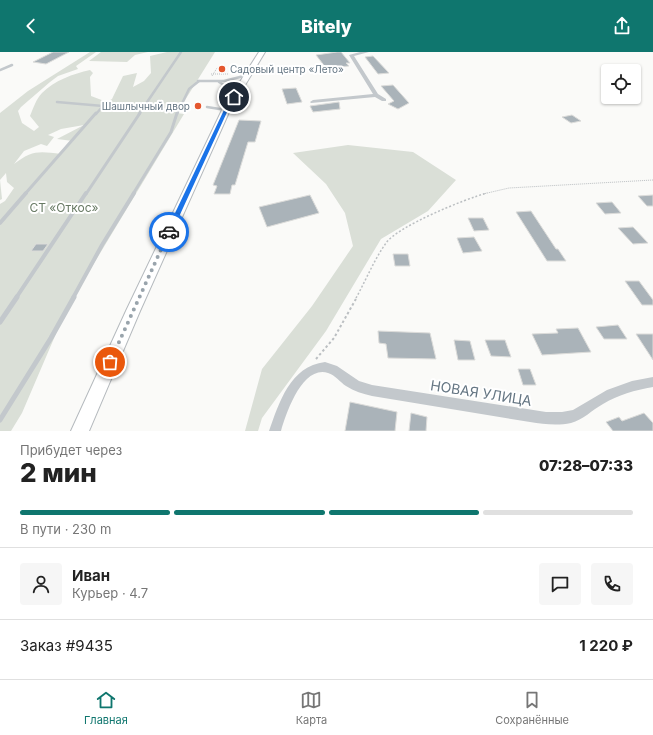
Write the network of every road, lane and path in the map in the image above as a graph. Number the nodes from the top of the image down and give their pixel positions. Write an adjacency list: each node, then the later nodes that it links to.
1 (181, 52): 21 (lane)
2 (262, 52): 9 (main road)
3 (365, 52): 13 (street)
4 (12, 64): 5 (lane)
5 (0, 70)
6 (212, 74): 7 (path); 7 (path); 7 (path)
7 (216, 74): 8 (path)
8 (232, 74)
9 (248, 75): 12 (lane); 17 (main road)
10 (193, 80): 11 (lane)
11 (199, 81): 12 (lane); 24 (lane)
12 (216, 82): 17 (lane)
13 (376, 95): 14 (street); 16 (street)
14 (384, 100)
15 (57, 102): 20 (lane)
16 (313, 102)
17 (230, 103): 18 (lane); 25 (main road)
18 (206, 107)
19 (653, 180): 22 (path)
20 (0, 223)
21 (0, 322)
22 (305, 373): 23 (street, НОВАЯ УЛИЦА); 26 (street)
23 (653, 382)
24 (0, 420)
25 (80, 431)
26 (275, 431)

